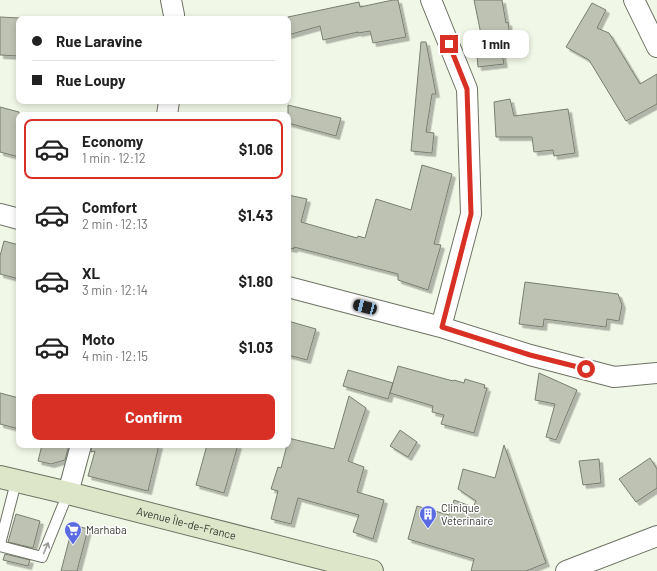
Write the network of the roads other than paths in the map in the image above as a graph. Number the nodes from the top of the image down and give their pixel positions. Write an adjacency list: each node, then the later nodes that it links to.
1 (171, 0): 4 (street)
2 (431, 0): 9 (street)
3 (634, 0): 5 (street)
4 (174, 16)
5 (657, 46)
6 (0, 214): 7 (street)
7 (16, 218)
8 (291, 289): 9 (street)
9 (442, 327): 10 (street)
10 (657, 373)
11 (80, 448): 13 (street)
12 (8, 479): 13 (street, Avenue Île-de-France); 15 (lane)
13 (68, 493): 15 (lane, one-way to 13); 16 (street, Avenue Île-de-France)
14 (657, 536): 17 (street)
15 (0, 545)
16 (372, 571)
17 (566, 571)

